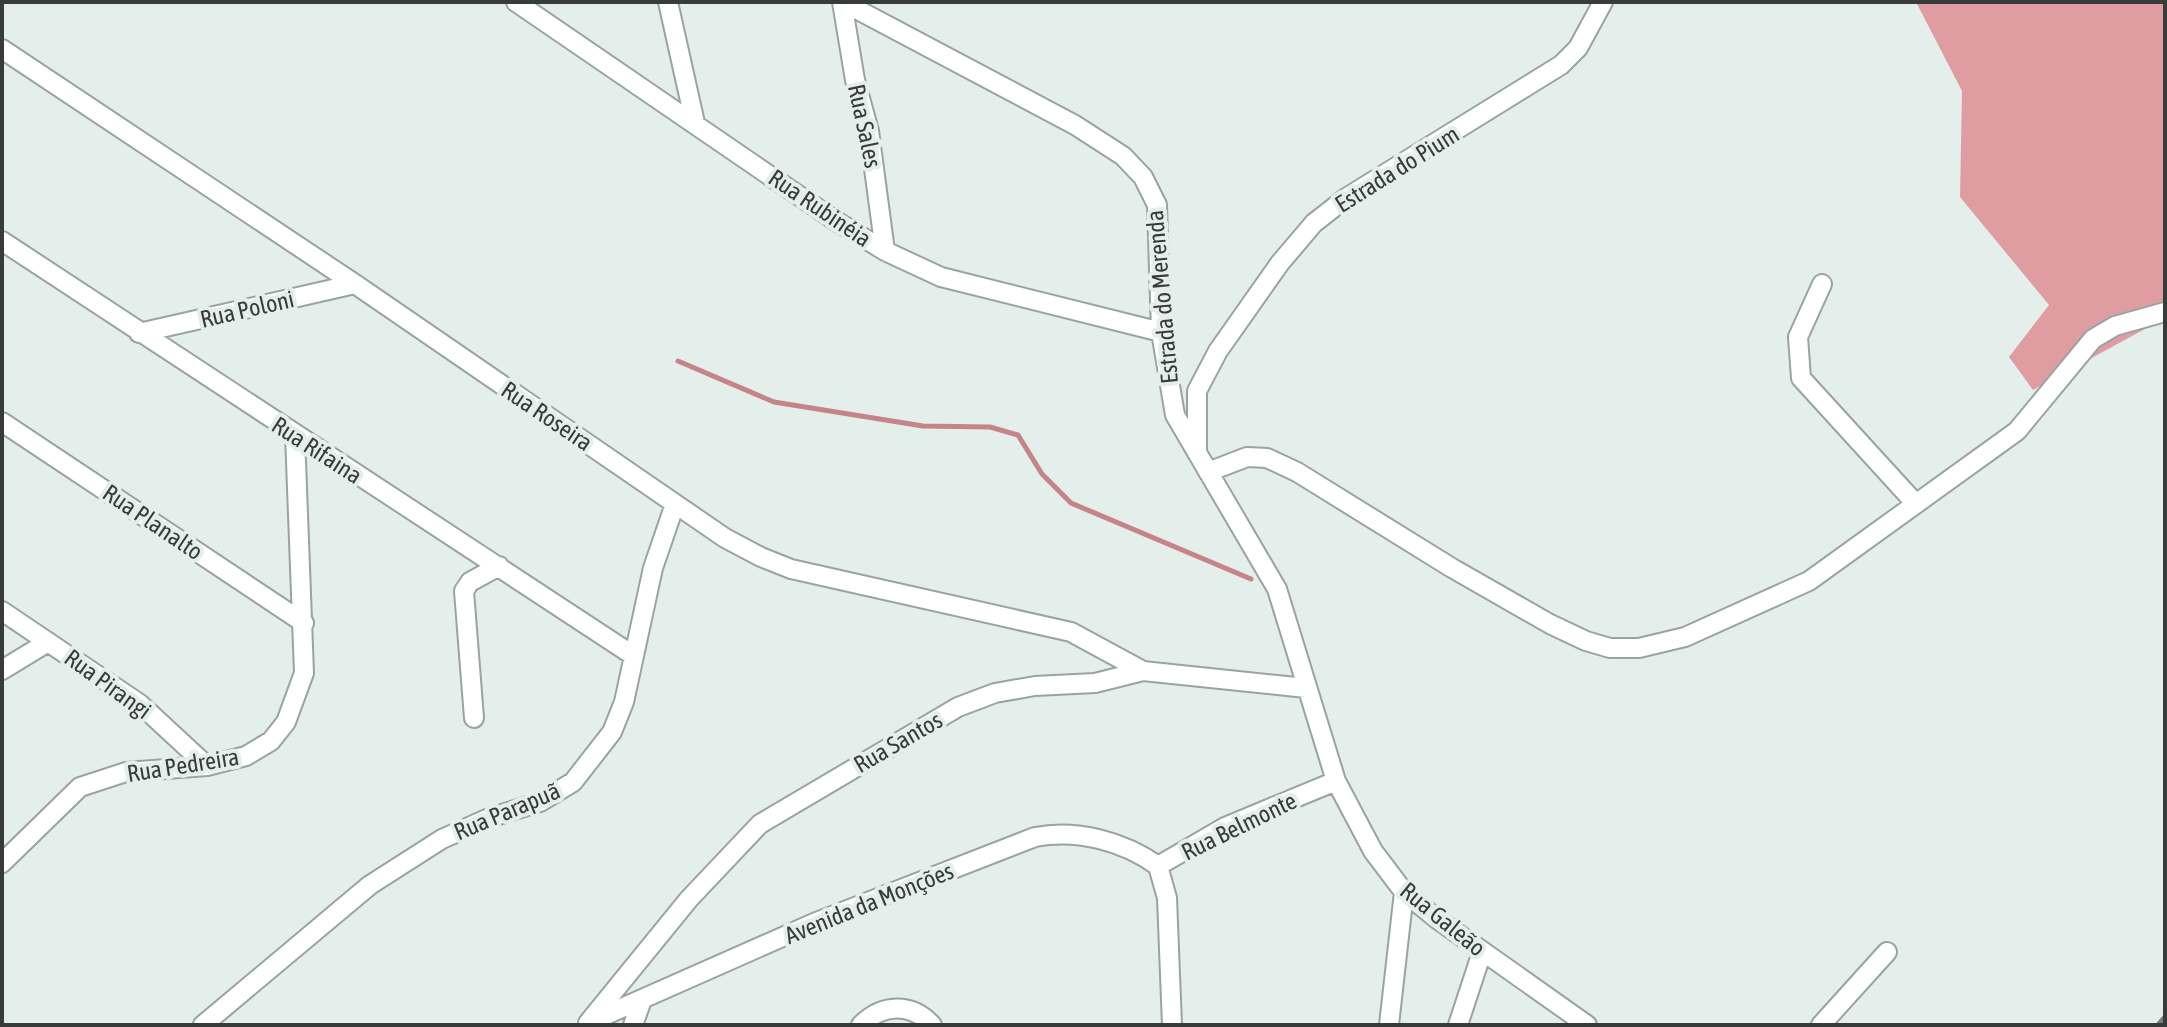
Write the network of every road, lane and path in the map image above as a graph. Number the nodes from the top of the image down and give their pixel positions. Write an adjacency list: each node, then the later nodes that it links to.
1 (516, 2): 6 (street, Rua Rubinéia)
2 (668, 2): 6 (street)
3 (842, 2): 8 (street, Rua Sales); 12 (street, Estrada do Merenda)
4 (1603, 2): 14 (street, Estrada do Pium)
5 (2, 49): 9 (street, Rua Roseira)
6 (695, 123): 8 (street, Rua Rubinéia)
7 (2, 241): 13 (street, Rua Rifaina)
8 (885, 251): 12 (street, Rua Rubinéia)
9 (355, 284): 13 (street, Rua Poloni); 20 (street, Rua Roseira)
10 (1822, 284): 21 (street)
11 (2165, 312): 21 (street)
12 (1161, 332): 15 (street, Estrada do Merenda)
13 (139, 333): 17 (street, Rua Rifaina)
14 (1197, 391): 15 (street); 18 (street, Estrada do Pium)
15 (1170, 393): 18 (street, Estrada do Merenda)
16 (2, 422): 24 (street, Rua Planalto)
17 (295, 435): 22 (street, Rua Rifaina); 24 (street, Rua Pedreira)
18 (1197, 453): 19 (street, Estrada do Merenda)
19 (1208, 472): 21 (street); 29 (street, Estrada do Merenda)
20 (675, 504): 26 (street, Rua Parapuã); 28 (street, Rua Roseira)
21 (1916, 504)
22 (499, 566): 26 (street, Rua Rifaina); 30 (street)
23 (2, 611): 25 (street, Rua Pirangi)
24 (304, 623): 31 (street, Rua Pedreira)
25 (48, 642): 27 (street); 31 (street, Rua Pirangi)
26 (634, 656): 40 (street, Rua Parapuã)
27 (2, 670)
28 (1143, 671): 29 (street, Rua Santos); 39 (street, Rua Santos)
29 (1306, 688): 32 (street, Rua Galeão)
30 (474, 718)
31 (207, 766): 33 (street, Rua Pedreira)
32 (1336, 781): 34 (street, Rua Belmonte); 35 (street, Rua Galeão)
33 (2, 863)
34 (1158, 866): 38 (street, Avenida da Monções); 44 (street, Rua Belmonte)
35 (1404, 892): 36 (street, Rua Galeão); 45 (street)
36 (1482, 952): 46 (street); 47 (street, Rua Galeão)
37 (1887, 952): 48 (street)
38 (642, 1000): 39 (street, Avenida da Monções); 41 (street)
39 (586, 1024)
40 (203, 1025)
41 (633, 1025)
42 (861, 1025): 43 (street)
43 (932, 1025)
44 (1172, 1025)
45 (1389, 1025)
46 (1458, 1025)
47 (1587, 1025)
48 (1821, 1025)

